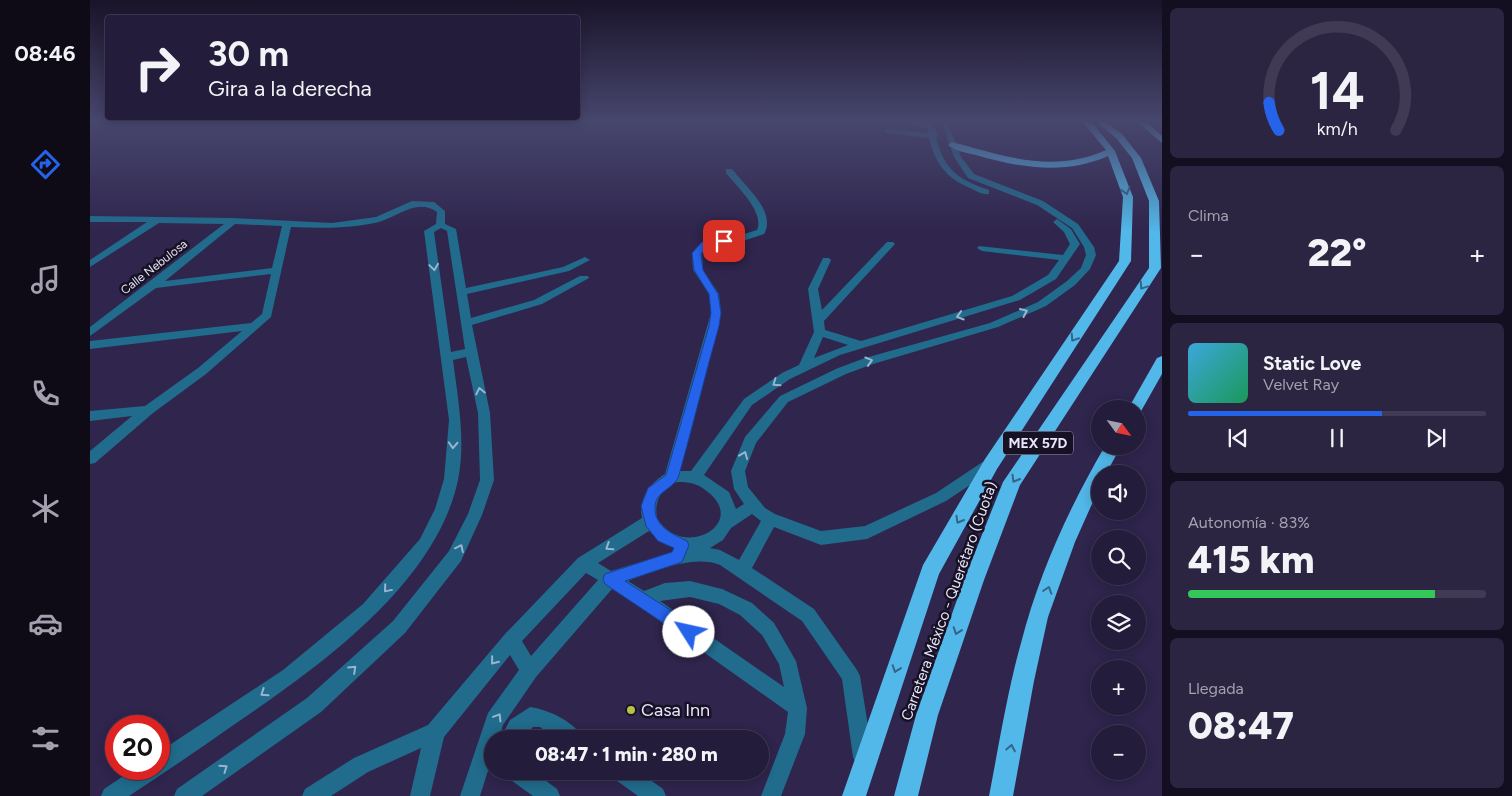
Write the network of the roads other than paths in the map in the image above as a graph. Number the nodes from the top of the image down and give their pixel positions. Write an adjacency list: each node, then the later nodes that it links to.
1 (939, 157): 15 (street)
2 (958, 157): 22 (street)
3 (994, 157): 4 (highway)
4 (1097, 157)
5 (1113, 157): 42 (highway, one-way to 42)
6 (1135, 157): 77 (highway, Carretera México - Querétaro (Cuota) / MEX 57D, one-way to 77)
7 (729, 171): 44 (street)
8 (90, 219): 9 (street)
9 (158, 219): 10 (street); 18 (street)
10 (233, 221): 11 (street); 23 (street, Calle Nebulosa)
11 (287, 223): 12 (street); 19 (street)
12 (440, 225): 24 (street); 34 (street, one-way to 34)
13 (890, 244): 27 (street)
14 (982, 248): 15 (street)
15 (1066, 258): 20 (street)
16 (585, 260): 24 (street)
17 (826, 260): 27 (street)
18 (91, 263)
19 (278, 270): 23 (street); 26 (street)
20 (1052, 276): 22 (street); 29 (street, one-way to 29)
21 (584, 278): 25 (street)
22 (1071, 283): 33 (street, one-way to 22)
23 (153, 285): 28 (street, Calle Nebulosa)
24 (461, 292): 25 (street)
25 (466, 322): 32 (street)
26 (253, 326): 30 (street); 38 (street)
27 (819, 327): 31 (street); 36 (street)
28 (90, 332)
29 (889, 338): 31 (street); 33 (street)
30 (90, 345)
31 (862, 345): 36 (street)
32 (471, 352): 34 (street); 69 (street, one-way to 32)
33 (900, 353): 46 (street, one-way to 33)
34 (447, 357): 63 (street, one-way to 63)
35 (1162, 361): 37 (highway)
36 (804, 366): 43 (street, one-way to 43)
37 (1139, 400)
38 (148, 410): 39 (street); 41 (street)
39 (90, 416)
40 (1108, 455): 78 (highway, one-way to 40)
41 (90, 459)
42 (990, 464): 48 (street); 64 (highway, one-way to 64)
43 (695, 476): 44 (street); 45 (street)
44 (672, 478): 49 (street)
45 (718, 489): 46 (street); 50 (street)
46 (741, 489): 47 (street)
47 (753, 506): 48 (street); 50 (street)
48 (770, 519): 54 (street)
49 (651, 522): 52 (street); 53 (street, one-way to 53)
50 (728, 523): 51 (street)
51 (709, 550): 52 (street); 54 (street)
52 (679, 551): 55 (street)
53 (584, 563): 55 (street); 57 (street)
54 (742, 570): 64 (street)
55 (610, 579): 56 (street); 58 (street)
56 (643, 599): 59 (street); 59 (street)
57 (511, 640): 58 (street); 62 (street, one-way to 62)
58 (530, 671): 72 (street, one-way to 58)
59 (798, 708): 75 (street)
60 (515, 730): 61 (street)
61 (560, 730)
62 (435, 732): 70 (street); 71 (street)
63 (170, 757)
64 (864, 762): 76 (highway)
65 (135, 780): 68 (street)
66 (528, 780): 73 (street)
67 (633, 780): 74 (street)
68 (111, 796)
69 (184, 796)
70 (312, 796)
71 (420, 796)
72 (470, 796)
73 (550, 796)
74 (656, 796)
75 (771, 796)
76 (854, 796)
77 (906, 796)
78 (1001, 796)

